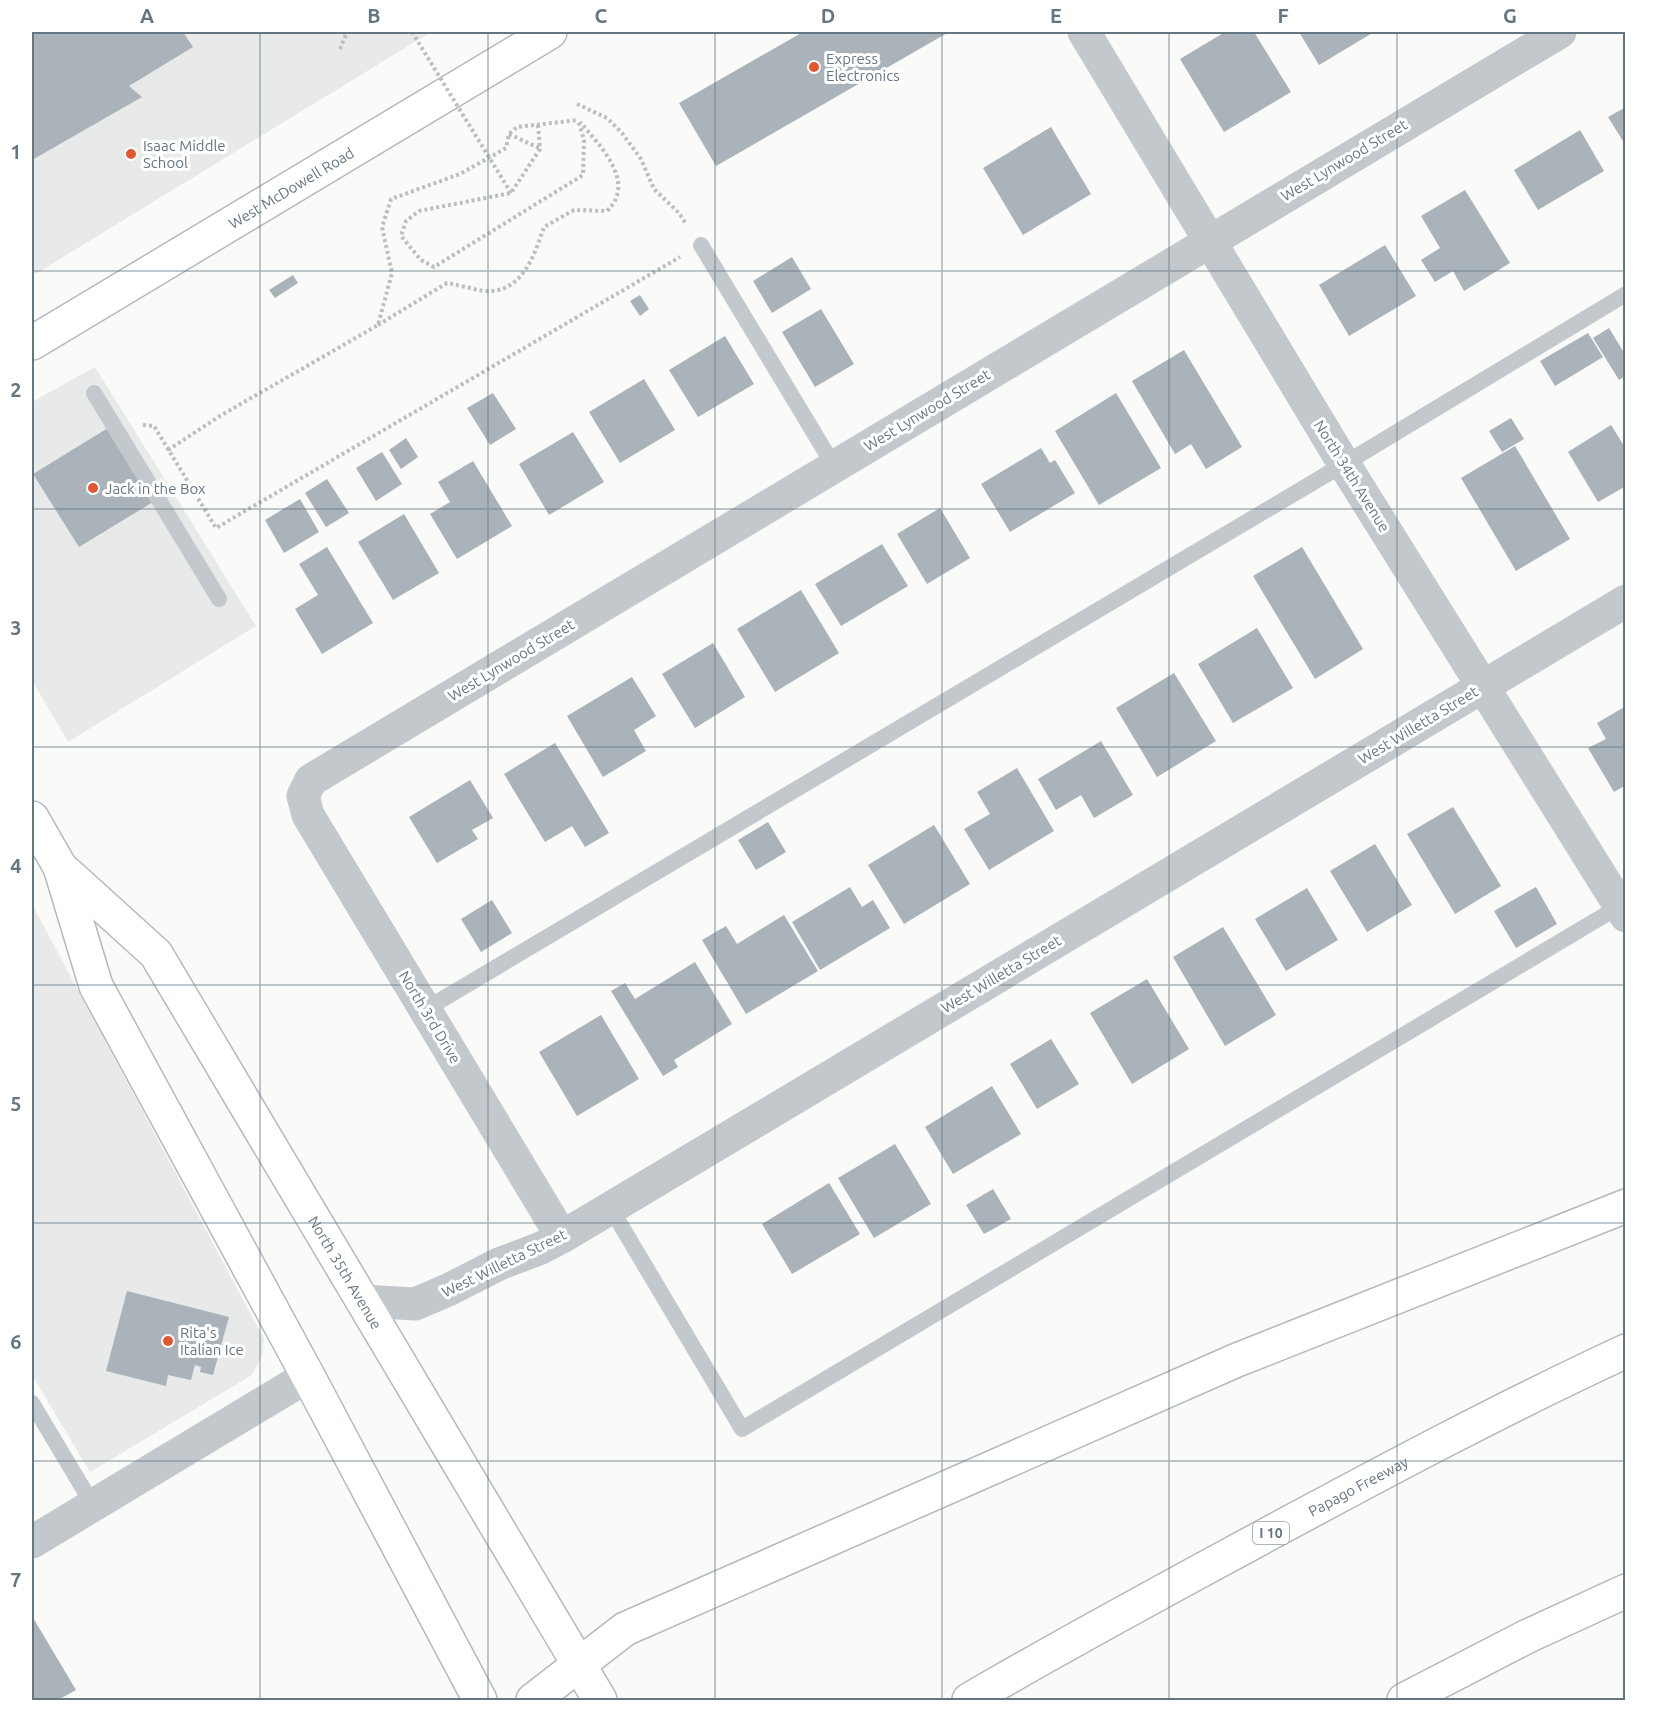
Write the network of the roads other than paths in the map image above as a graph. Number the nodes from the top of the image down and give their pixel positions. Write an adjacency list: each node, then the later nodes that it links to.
1 (550, 32): 7 (main road, West McDowell Road)
2 (1084, 32): 4 (street, North 34th Avenue)
3 (1560, 32): 4 (street, West Lynwood Street)
4 (1209, 240): 9 (street, North 34th Avenue); 10 (street, West Lynwood Street)
5 (700, 245): 10 (lane)
6 (1626, 294): 9 (lane)
7 (32, 343)
8 (94, 393): 11 (lane)
9 (1344, 464): 13 (street, North 34th Avenue); 18 (lane)
10 (834, 466): 14 (street, West Lynwood Street)
11 (219, 599)
12 (1626, 601): 13 (street, West Willetta Street)
13 (1483, 686): 17 (street, North 34th Avenue); 20 (street, West Willetta Street)
14 (303, 796): 18 (street, North 3rd Drive)
15 (32, 818): 16 (main road, North 35th Avenue)
16 (60, 867): 22 (main road, North 35th Avenue); 24 (main road, North 35th Avenue)
17 (1624, 908): 20 (lane)
18 (426, 1009): 21 (street, North 3rd Drive)
19 (1626, 1206): 29 (main road)
20 (610, 1207): 21 (street, West Willetta Street)
21 (562, 1237): 22 (street, West Willetta Street)
22 (362, 1301): 29 (main road, North 35th Avenue)
23 (1626, 1351): 33 (main road, Papago Freeway / I 10)
24 (308, 1376): 26 (street); 30 (main road, North 35th Avenue)
25 (32, 1403): 26 (lane)
26 (93, 1505): 27 (street)
27 (32, 1542)
28 (1626, 1591): 34 (main road)
29 (578, 1665): 31 (main road); 32 (main road, North 35th Avenue)
30 (480, 1701)
31 (533, 1701)
32 (600, 1701)
33 (969, 1701)
34 (1404, 1701)

